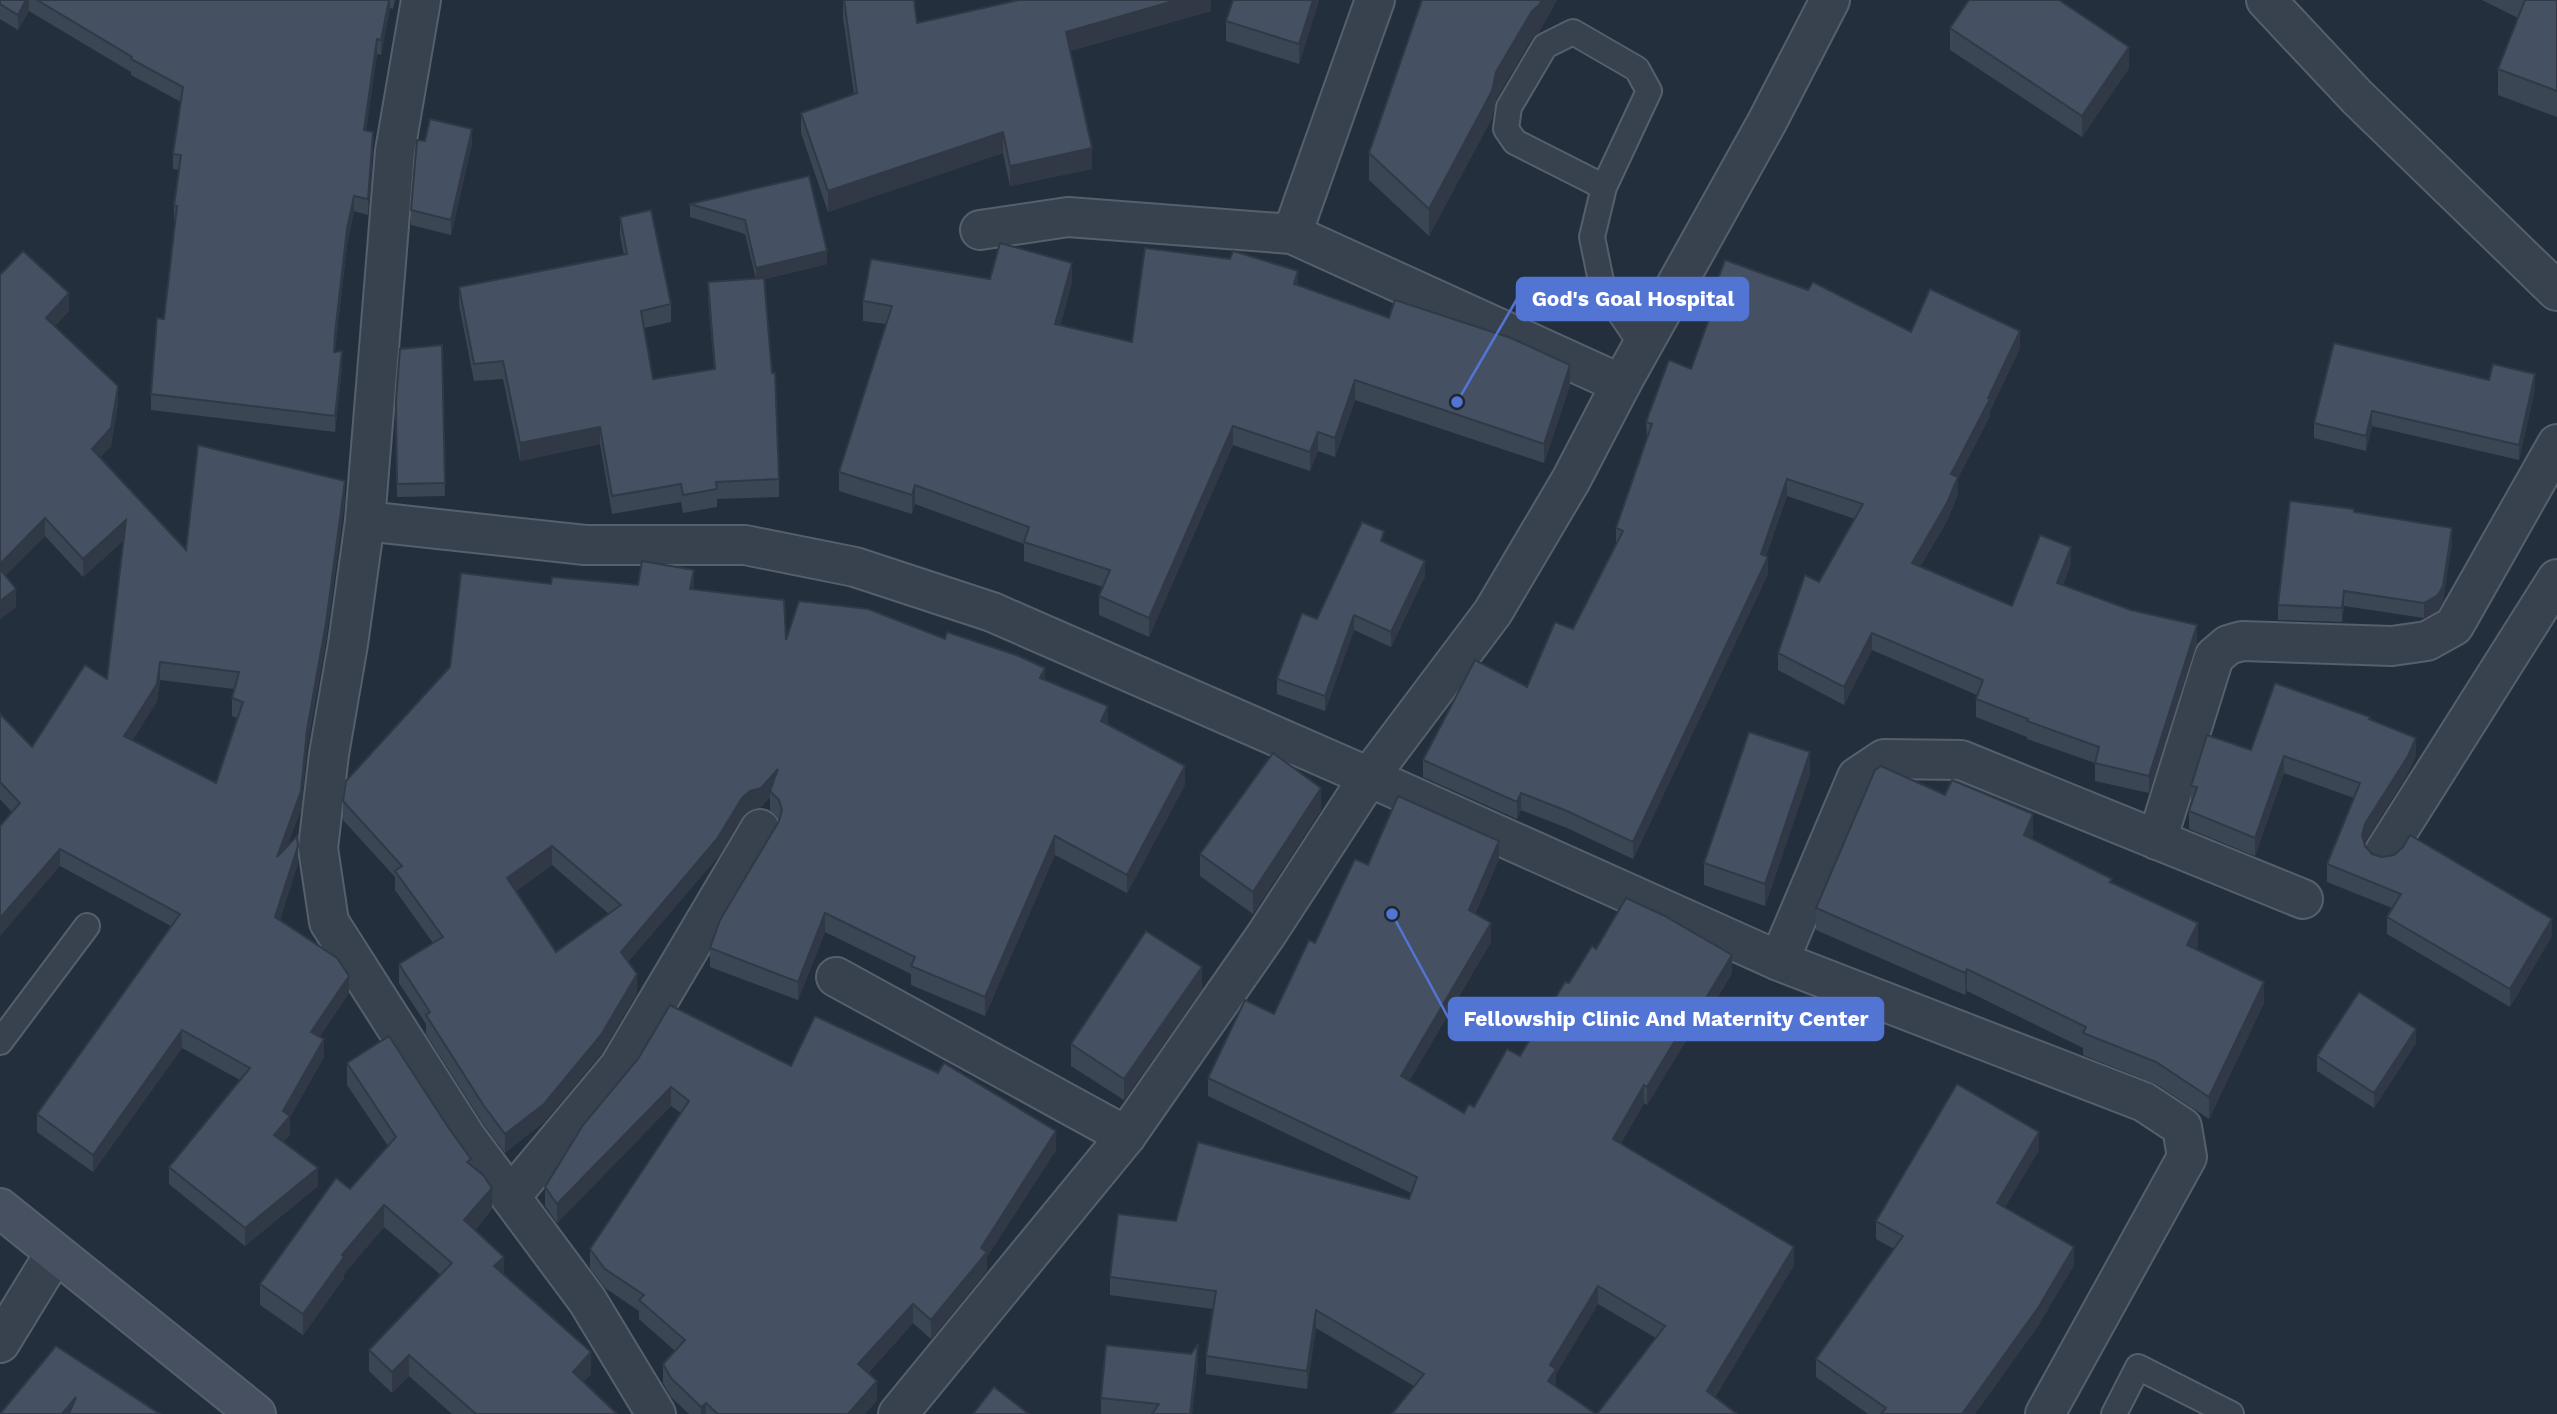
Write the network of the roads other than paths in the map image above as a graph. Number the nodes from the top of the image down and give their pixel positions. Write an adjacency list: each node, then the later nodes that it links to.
1 (421, 0): 12 (street)
2 (1374, 0): 7 (street)
3 (1830, 0): 9 (street)
4 (2266, 0): 8 (street)
5 (1604, 187): 5 (lane); 9 (lane)
6 (980, 230): 7 (street)
7 (1292, 234): 10 (street)
8 (2557, 291)
9 (1643, 346): 10 (street)
10 (1621, 384): 14 (street)
11 (2557, 444): 16 (street)
12 (365, 521): 14 (street); 24 (street)
13 (2557, 579): 17 (street)
14 (1369, 777): 20 (street); 23 (street)
15 (760, 829): 24 (street)
16 (2157, 840): 18 (street); 20 (street)
17 (2384, 853)
18 (2303, 899)
19 (87, 926): 22 (lane)
20 (1779, 961): 31 (street)
21 (836, 977): 23 (street)
22 (0, 1042)
23 (1126, 1136): 30 (street)
24 (511, 1196): 29 (street)
25 (0, 1208): 26 (main road)
26 (55, 1253): 27 (street); 28 (main road)
27 (0, 1343)
28 (256, 1414)
29 (656, 1414)
30 (898, 1414)
31 (2045, 1414)
32 (2114, 1414): 33 (lane)
33 (2231, 1414)

